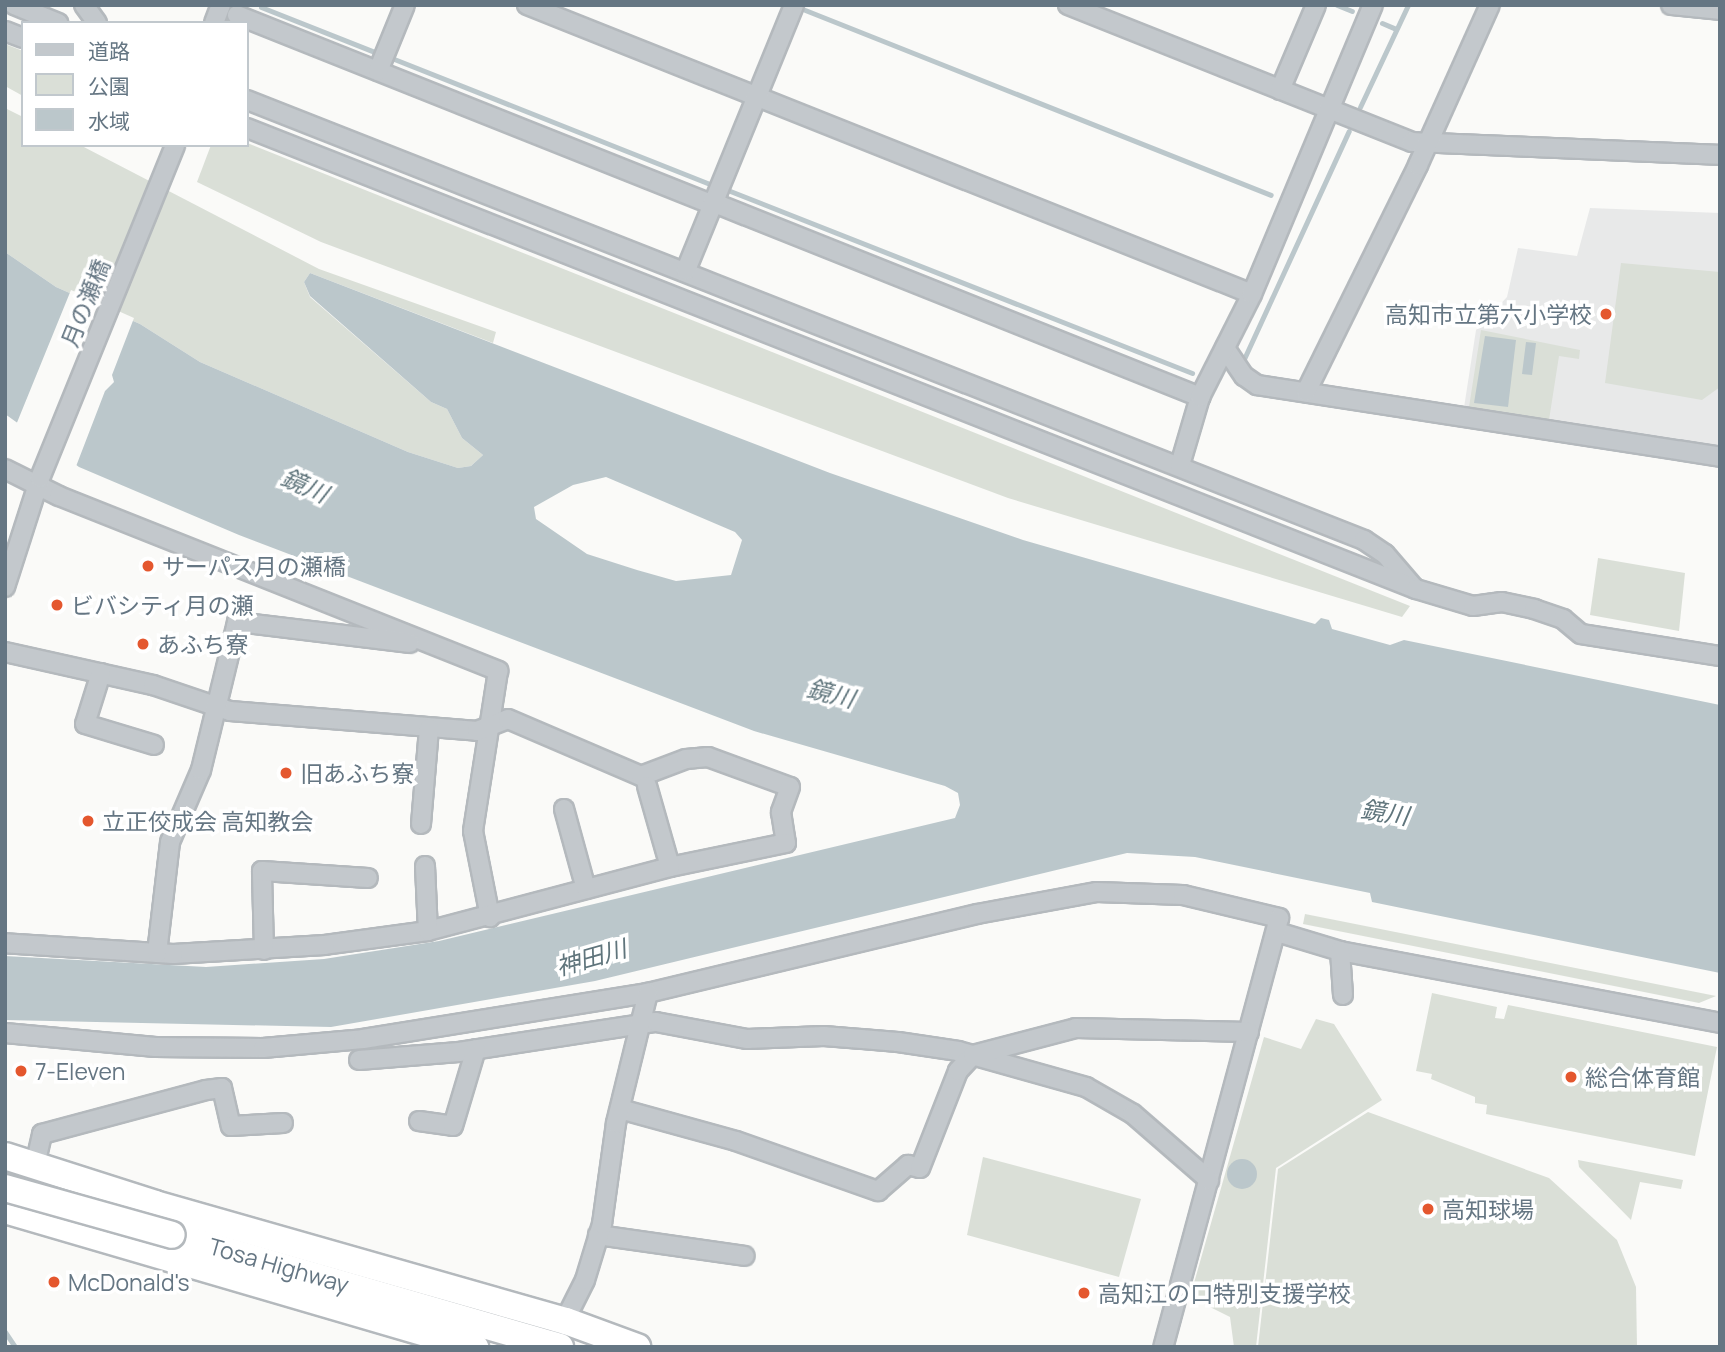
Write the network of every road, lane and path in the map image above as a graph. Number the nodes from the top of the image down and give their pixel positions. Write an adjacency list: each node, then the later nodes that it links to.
1 (14, 5): 13 (street)
2 (84, 5): 14 (street)
3 (405, 5): 15 (street)
4 (527, 5): 17 (street)
5 (794, 5): 17 (street)
6 (1068, 5): 16 (street)
7 (1316, 5): 16 (street)
8 (1373, 5): 19 (street)
9 (1490, 5): 21 (street)
10 (1671, 5): 11 (street)
11 (1720, 10)
12 (237, 14): 15 (street)
13 (53, 21)
14 (96, 21)
15 (378, 71): 24 (street)
16 (1280, 90): 19 (street)
17 (758, 96): 24 (street); 26 (street)
18 (248, 100): 25 (street)
19 (1327, 109): 21 (street); 26 (street)
20 (248, 128): 35 (street)
21 (1426, 145): 23 (street); 28 (street)
22 (174, 147): 33 (street, 月の瀬橋)
23 (1720, 155)
24 (712, 203): 25 (street); 29 (street)
25 (685, 270): 31 (street)
26 (1252, 293): 27 (street)
27 (1225, 348): 28 (street); 29 (street)
28 (1306, 392): 30 (street)
29 (1200, 397): 31 (street)
30 (1720, 457)
31 (1180, 465): 35 (street)
32 (5, 469): 33 (street)
33 (39, 483): 34 (street, 月の瀬橋); 36 (street)
34 (5, 587)
35 (1416, 589): 38 (street)
36 (431, 645): 40 (street); 41 (street)
37 (5, 652): 39 (street)
38 (1720, 656)
39 (101, 673): 40 (street); 43 (street)
40 (219, 709): 42 (street); 57 (street)
41 (491, 724): 42 (street); 48 (street); 51 (street)
42 (429, 728): 46 (street)
43 (154, 745)
44 (647, 786): 48 (street)
45 (564, 809): 50 (street)
46 (421, 824)
47 (425, 866): 52 (street)
48 (670, 867): 50 (street)
49 (368, 878): 55 (street)
50 (586, 889): 51 (street)
51 (490, 916): 52 (street)
52 (428, 931): 55 (street)
53 (1277, 932): 56 (street); 58 (street); 62 (street)
54 (5, 943): 57 (street)
55 (264, 950): 57 (street)
56 (1340, 951): 59 (street); 60 (street)
57 (157, 953)
58 (648, 993): 61 (street); 63 (street)
59 (1343, 995)
60 (1720, 1023)
61 (640, 1026): 64 (street); 65 (street); 67 (street)
62 (1249, 1032): 65 (street); 72 (street)
63 (5, 1033)
64 (476, 1049): 66 (street); 68 (street)
65 (973, 1055): 67 (street); 72 (street)
66 (359, 1060)
67 (620, 1108): 76 (street)
68 (419, 1121)
69 (284, 1123): 71 (street)
70 (5, 1156): 71 (highway)
71 (34, 1165): 74 (highway)
72 (1209, 1180): 84 (street)
73 (5, 1188): 79 (highway, Tosa Highway, bridge)
74 (155, 1204): 77 (street); 79 (highway)
75 (5, 1210): 77 (highway)
76 (598, 1235): 78 (street); 79 (street)
77 (140, 1251): 80 (highway)
78 (745, 1256)
79 (557, 1339): 82 (highway, Tosa Highway); 83 (highway)
80 (444, 1343): 81 (highway)
81 (475, 1347)
82 (593, 1347)
83 (637, 1347)
84 (1163, 1347)

